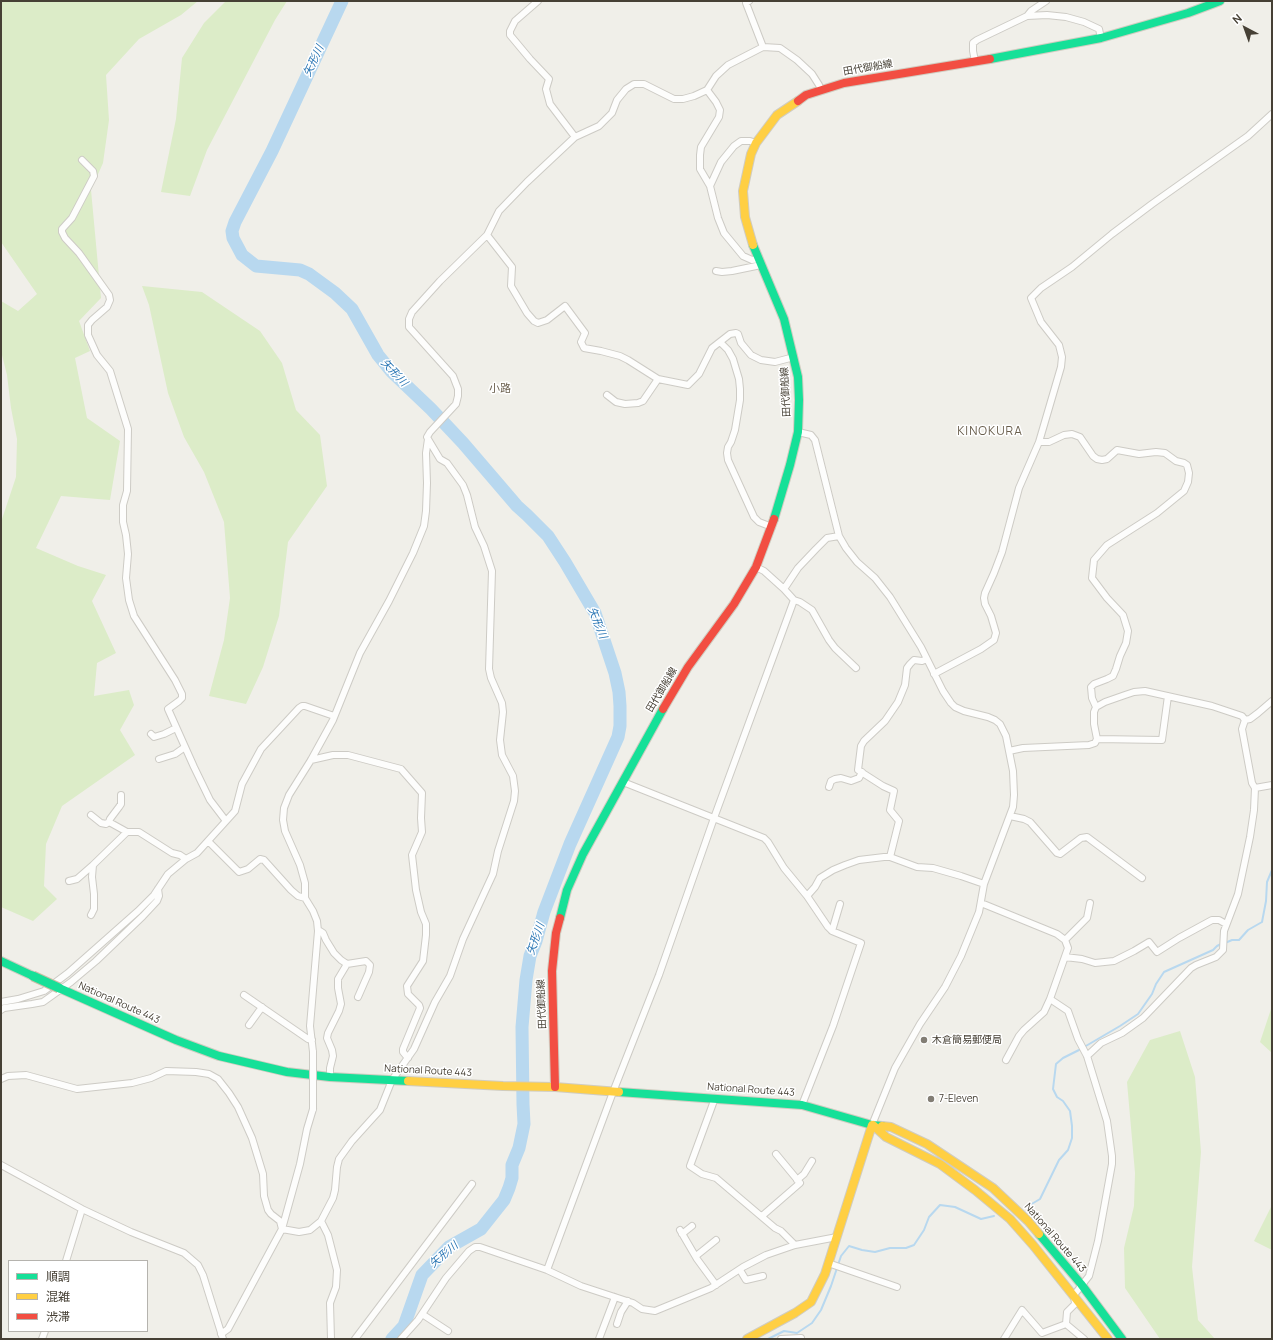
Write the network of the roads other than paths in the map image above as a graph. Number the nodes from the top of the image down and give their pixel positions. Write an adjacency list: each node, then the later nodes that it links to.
1 (538, 1): 12 (street)
2 (749, 1): 7 (street)
3 (1046, 1): 5 (street)
4 (1220, 1): 6 (main road, 田代御船線)
5 (1027, 16): 6 (street); 8 (street)
6 (1101, 38): 8 (main road, 田代御船線)
7 (763, 47): 9 (street); 10 (street)
8 (975, 61): 10 (main road, 田代御船線)
9 (707, 90): 12 (street); 15 (street)
10 (821, 90): 13 (main road, 田代御船線)
11 (1272, 114): 25 (street)
12 (575, 137): 16 (street)
13 (756, 143): 15 (street); 17 (main road, 田代御船線)
14 (82, 160): 39 (street)
15 (710, 186): 17 (street)
16 (488, 235): 21 (street); 24 (street)
17 (760, 262): 18 (street); 20 (main road, 田代御船線)
18 (716, 271)
19 (720, 342): 20 (street); 21 (street); 26 (street)
20 (794, 357): 23 (main road, 田代御船線)
21 (658, 379): 22 (street)
22 (607, 395)
23 (798, 432): 26 (main road, 田代御船線); 27 (street)
24 (428, 439): 37 (street); 89 (street)
25 (1038, 442): 33 (street); 36 (street)
26 (772, 527): 28 (main road, 田代御船線)
27 (839, 536): 29 (street); 31 (street)
28 (756, 567): 29 (street); 47 (main road, 田代御船線)
29 (784, 589): 30 (street)
30 (794, 600): 32 (street); 54 (street)
31 (927, 659): 33 (street); 46 (street)
32 (856, 668)
33 (934, 674): 43 (street)
34 (1168, 696): 36 (street); 38 (street); 41 (street)
35 (1272, 701): 38 (street)
36 (1096, 707): 41 (street)
37 (334, 716): 45 (street); 55 (street)
38 (1245, 720): 50 (street)
39 (176, 728): 40 (street); 42 (street)
40 (151, 734)
41 (1097, 739): 43 (street)
42 (185, 747): 44 (street); 55 (street)
43 (1010, 750): 53 (street)
44 (159, 759)
45 (311, 760): 67 (street); 89 (street)
46 (862, 772): 49 (street); 59 (street)
47 (623, 782): 54 (street); 94 (main road, 田代御船線)
48 (1272, 785): 50 (street)
49 (829, 787)
50 (1255, 788): 72 (street)
51 (121, 795): 56 (street)
52 (92, 815): 56 (street)
53 (1010, 816): 62 (street); 64 (street)
54 (714, 818): 66 (street); 95 (street)
55 (226, 821): 58 (street)
56 (109, 822): 57 (street)
57 (127, 832): 60 (street); 61 (street)
58 (208, 841): 60 (street); 67 (street)
59 (890, 857): 64 (street); 66 (street)
60 (186, 858): 65 (street)
61 (93, 865): 63 (street); 71 (street)
62 (1142, 878)
63 (69, 881)
64 (984, 884): 68 (street)
65 (158, 889): 79 (street); 83 (street)
66 (807, 896): 74 (street)
67 (306, 898): 73 (street)
68 (981, 903): 75 (street); 98 (street)
69 (1090, 903): 75 (street)
70 (840, 904): 74 (street)
71 (91, 916)
72 (1226, 924): 76 (street); 88 (street)
73 (318, 931): 78 (street); 87 (street)
74 (832, 931): 97 (street)
75 (1065, 940): 76 (street)
76 (1065, 957): 82 (street)
77 (1, 961): 79 (main road, National Route 443, bridge)
78 (347, 964): 81 (street); 91 (street)
79 (60, 988): 85 (street); 91 (main road, National Route 443)
80 (244, 995): 84 (street)
81 (358, 998)
82 (1050, 999): 88 (street); 90 (street)
83 (1, 1002)
84 (262, 1007): 86 (street); 87 (street)
85 (1, 1010)
86 (249, 1025)
87 (312, 1040): 108 (street, bridge)
88 (1086, 1055): 118 (street)
89 (408, 1058): 93 (street)
90 (1006, 1060)
91 (330, 1077): 93 (main road, National Route 443)
92 (1, 1079): 108 (street)
93 (392, 1080): 94 (main road, National Route 443); 106 (street)
94 (555, 1087): 95 (main road, National Route 443)
95 (613, 1092): 96 (main road, National Route 443); 115 (street)
96 (715, 1098): 97 (main road, National Route 443); 105 (street)
97 (802, 1105): 98 (main road, National Route 443)
98 (872, 1125): 109 (main road); 118 (main road, National Route 443); 121 (main road, National Route 443)
99 (776, 1154): 102 (street)
100 (812, 1160): 102 (street)
101 (1, 1165): 104 (street)
102 (797, 1180): 105 (street)
103 (472, 1184): 131 (street)
104 (82, 1209): 113 (street); 128 (street)
105 (762, 1216): 111 (street)
106 (320, 1221): 108 (street); 130 (street)
107 (692, 1226): 112 (street)
108 (282, 1229): 128 (street)
109 (837, 1236): 111 (street); 114 (main road)
110 (716, 1240): 112 (street)
111 (795, 1245): 116 (street)
112 (696, 1256): 119 (street)
113 (66, 1260)
114 (828, 1263): 120 (street); 134 (main road)
115 (547, 1270): 122 (street); 124 (street)
116 (740, 1270): 117 (street); 119 (street)
117 (763, 1276)
118 (1081, 1284): 121 (street); 139 (main road, National Route 443)
119 (716, 1285): 123 (street)
120 (897, 1287)
121 (1074, 1294): 126 (street); 138 (main road, National Route 443)
122 (615, 1297): 123 (street); 133 (street)
123 (628, 1301): 125 (street)
124 (422, 1314): 127 (street); 132 (street)
125 (617, 1324)
126 (1066, 1324): 136 (street); 137 (street)
127 (448, 1331)
128 (222, 1337)
129 (801, 1338): 135 (street)
130 (331, 1339)
131 (355, 1339)
132 (401, 1339)
133 (599, 1339)
134 (747, 1339)
135 (781, 1339)
136 (1004, 1339)
137 (1084, 1339)
138 (1108, 1339)
139 (1122, 1339)

